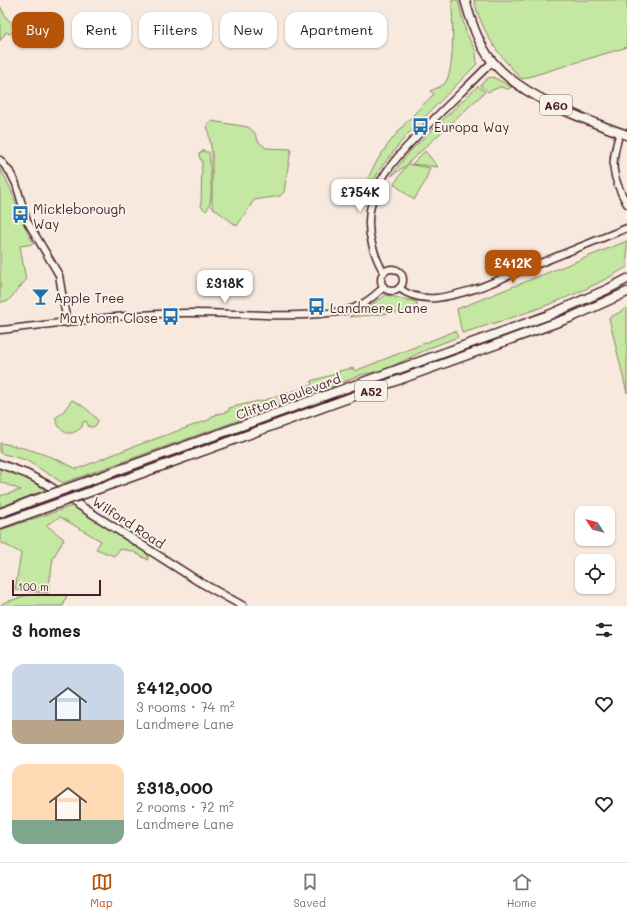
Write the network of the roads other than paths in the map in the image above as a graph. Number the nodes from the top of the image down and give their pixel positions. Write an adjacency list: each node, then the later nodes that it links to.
1 (465, 0): 2 (main road, A60)
2 (492, 62): 3 (main road, A60); 7 (street)
3 (624, 134): 5 (street)
4 (0, 160): 12 (street)
5 (627, 204)
6 (627, 228): 10 (street)
7 (384, 272): 9 (street); 10 (street)
8 (627, 279): 15 (main road, Clifton Boulevard / A52, bridge)
9 (384, 287): 10 (street); 12 (street)
10 (399, 288)
11 (627, 292): 16 (main road, Clifton Boulevard / A52, bridge)
12 (67, 323): 13 (street)
13 (0, 330)
14 (0, 464): 17 (main road, Wilford Road)
15 (0, 513)
16 (0, 524)
17 (242, 606)

